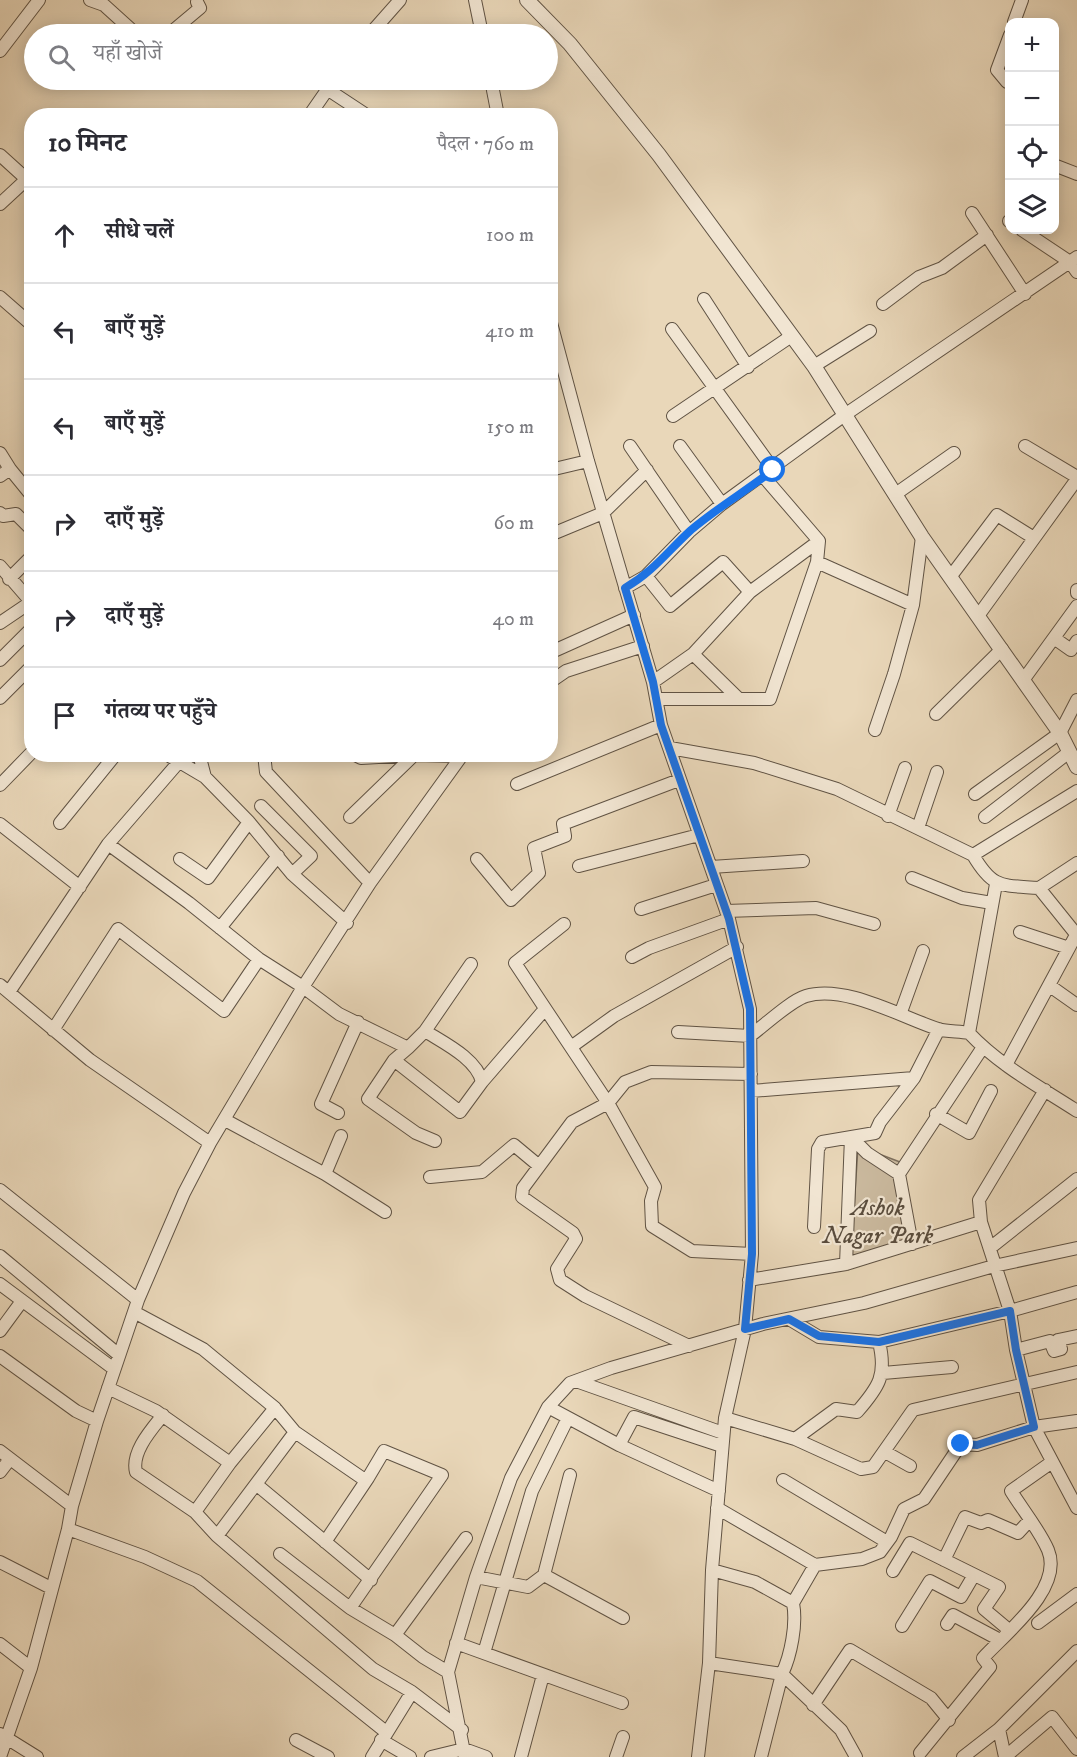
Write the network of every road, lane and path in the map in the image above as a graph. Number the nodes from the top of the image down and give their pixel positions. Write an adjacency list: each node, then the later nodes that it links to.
1 (39, 0): 16 (street)
2 (90, 0): 9 (street)
3 (400, 0): 11 (street)
4 (475, 0): 12 (street)
5 (526, 0): 13 (street)
6 (1022, 0): 8 (street)
7 (197, 2): 10 (street)
8 (1015, 18)
9 (125, 24)
10 (181, 24)
11 (379, 24)
12 (480, 24)
13 (550, 24)
14 (558, 32): 41 (street)
15 (1005, 48): 17 (street)
16 (0, 51)
17 (1005, 81)
18 (327, 90): 21 (street)
19 (338, 90): 22 (street)
20 (493, 90): 23 (street)
21 (314, 108)
22 (359, 108)
23 (496, 108)
24 (0, 155): 27 (street)
25 (1059, 167): 26 (street)
26 (1077, 174)
27 (24, 177)
28 (24, 186): 29 (street)
29 (0, 204)
30 (972, 213): 32 (street)
31 (1028, 234): 33 (street)
32 (987, 236): 34 (street); 37 (street)
33 (1075, 264): 34 (street)
34 (1025, 294): 46 (street)
35 (0, 297): 38 (street)
36 (704, 299): 44 (street)
37 (882, 304)
38 (24, 318)
39 (672, 329): 45 (street)
40 (870, 331): 43 (street)
41 (790, 337): 43 (street); 44 (street)
42 (558, 349): 53 (street)
43 (814, 366): 46 (street)
44 (748, 367): 45 (street)
45 (713, 387): 47 (street); 57 (street)
46 (846, 414): 57 (street); 60 (street)
47 (673, 416)
48 (630, 446): 55 (street)
49 (680, 446): 61 (street)
50 (1025, 446): 58 (street)
51 (0, 453): 56 (street)
52 (954, 453): 60 (street)
53 (588, 461): 54 (street); 63 (street)
54 (558, 468)
55 (647, 470): 63 (street); 66 (street)
56 (5, 473): 59 (street)
57 (769, 473): 61 (street); 69 (street)
58 (1077, 478): 68 (street)
59 (24, 489)
60 (897, 494): 67 (street)
61 (722, 504): 66 (street)
62 (0, 513): 64 (street)
63 (603, 513): 65 (street); 76 (street)
64 (24, 522)
65 (558, 532)
66 (689, 532): 73 (street)
67 (922, 537): 74 (street); 79 (street)
68 (1034, 538): 74 (street); 83 (street)
69 (819, 541): 70 (street); 77 (street)
70 (818, 562): 79 (street); 99 (street)
71 (24, 564): 75 (street)
72 (0, 566): 75 (street)
73 (646, 576): 76 (street); 77 (street)
74 (951, 576): 83 (street)
75 (9, 579): 78 (street)
76 (625, 588): 82 (street)
77 (750, 592): 91 (street)
78 (24, 595)
79 (913, 605): 103 (street)
80 (1077, 606): 86 (street)
81 (24, 608): 84 (street)
82 (634, 615): 88 (street); 89 (street)
83 (978, 616): 90 (street)
84 (0, 623)
85 (24, 636): 92 (street)
86 (1054, 638): 87 (street); 95 (street)
87 (1077, 641)
88 (643, 646): 94 (street); 96 (street)
89 (558, 649)
90 (1002, 649): 95 (street); 101 (street)
91 (693, 654): 96 (street); 99 (street)
92 (0, 660)
93 (24, 673): 97 (street)
94 (558, 676)
95 (1024, 679): 104 (street)
96 (653, 682): 98 (street)
97 (2, 692)
98 (657, 699): 99 (street); 102 (street)
99 (739, 699)
100 (1077, 700): 104 (street)
101 (936, 714)
102 (661, 725): 105 (street); 119 (street)
103 (874, 730)
104 (1060, 733): 106 (street); 122 (street)
105 (670, 748): 118 (street); 124 (street)
106 (1068, 753): 114 (street); 126 (street)
107 (24, 760): 120 (street)
108 (110, 762): 128 (street)
109 (201, 762): 117 (street)
110 (265, 762): 143 (street)
111 (406, 762): 125 (street)
112 (457, 762): 143 (street)
113 (178, 763): 117 (street); 132 (street)
114 (1077, 767)
115 (905, 768): 124 (street)
116 (937, 772): 130 (street)
117 (204, 777): 127 (street)
118 (679, 780): 131 (street); 136 (street)
119 (518, 784)
120 (0, 785)
121 (1077, 791): 133 (street)
122 (975, 794)
123 (261, 806): 141 (street)
124 (888, 816): 130 (street)
125 (350, 817)
126 (985, 817)
127 (249, 822): 134 (street); 135 (street)
128 (60, 823)
129 (0, 824): 146 (street)
130 (918, 828): 133 (street)
131 (699, 834): 139 (street); 140 (street)
132 (108, 844): 146 (street); 154 (street)
133 (973, 855): 144 (street)
134 (278, 856): 141 (street); 154 (street)
135 (180, 859)
136 (477, 859)
137 (803, 861): 140 (street)
138 (1077, 863): 147 (street)
139 (579, 866)
140 (711, 867): 145 (street)
141 (292, 874): 151 (street)
142 (912, 878): 148 (street)
143 (370, 883): 151 (street)
144 (996, 884): 147 (street); 148 (street)
145 (716, 885): 149 (street); 150 (street)
146 (80, 887): 165 (street)
147 (1039, 888): 156 (street)
148 (992, 903): 174 (street)
149 (641, 909)
150 (728, 915): 153 (street); 157 (street); 160 (street)
151 (347, 923): 164 (street)
152 (564, 924): 167 (street)
153 (874, 924)
154 (219, 927): 161 (street)
155 (1020, 932): 158 (street)
156 (1076, 934): 158 (street)
157 (737, 947): 175 (street); 176 (street)
158 (1069, 948): 163 (street)
159 (923, 951): 168 (street)
160 (632, 957)
161 (259, 959): 164 (street); 171 (street)
162 (471, 964): 172 (street)
163 (1050, 986): 166 (street); 180 (street)
164 (303, 987): 169 (street); 191 (street)
165 (4, 989): 171 (street)
166 (1077, 1005)
167 (545, 1008): 176 (street); 183 (street)
168 (901, 1012): 170 (street); 175 (street)
169 (358, 1022): 178 (street); 189 (street)
170 (939, 1029): 174 (street); 182 (street)
171 (53, 1030): 195 (street)
172 (424, 1031): 178 (street); 183 (street)
173 (678, 1032): 175 (street)
174 (969, 1032): 177 (street)
175 (750, 1036): 181 (street)
176 (571, 1047): 187 (street)
177 (982, 1047): 180 (street); 190 (street)
178 (408, 1048): 179 (street)
179 (394, 1060): 183 (street); 194 (street)
180 (1006, 1065): 185 (street)
181 (751, 1074): 184 (street); 187 (street)
182 (914, 1078): 184 (street); 193 (street)
183 (482, 1082)
184 (751, 1090): 208 (street)
185 (1045, 1090): 188 (street); 203 (street)
186 (991, 1091): 190 (street)
187 (608, 1103): 196 (street); 208 (street)
188 (1077, 1111)
189 (338, 1113)
190 (936, 1114): 198 (street)
191 (225, 1120): 195 (street); 197 (street)
192 (341, 1136): 197 (street)
193 (851, 1137): 198 (street); 204 (street); 210 (street)
194 (435, 1141)
195 (210, 1143): 216 (street)
196 (538, 1165): 199 (street); 223 (street)
197 (326, 1174): 202 (street)
198 (899, 1174): 205 (street)
199 (430, 1177)
200 (1077, 1179): 206 (street)
201 (0, 1190): 216 (street)
202 (385, 1212)
203 (981, 1222): 205 (street); 206 (street)
204 (814, 1227)
205 (912, 1244): 210 (street)
206 (990, 1248): 211 (street)
207 (1077, 1248): 211 (street)
208 (752, 1254): 212 (street)
209 (0, 1256): 225 (street)
210 (846, 1264): 212 (street)
211 (994, 1266): 217 (street); 218 (street)
212 (749, 1280): 219 (street)
213 (0, 1284): 215 (street)
214 (1077, 1292): 217 (street)
215 (22, 1300): 220 (street); 228 (street)
216 (136, 1306): 225 (street); 235 (street)
217 (1010, 1311): 222 (street); 224 (street)
218 (789, 1319): 219 (street); 222 (street)
219 (745, 1329): 223 (street); 238 (street)
220 (0, 1331)
221 (1077, 1336): 224 (street)
222 (879, 1342): 230 (street)
223 (689, 1346): 231 (street)
224 (1016, 1350): 232 (street)
225 (119, 1355): 228 (street)
226 (0, 1356): 239 (street)
227 (952, 1367): 230 (street)
228 (114, 1369): 233 (street)
229 (1077, 1372): 232 (street)
230 (883, 1373): 243 (street)
231 (576, 1381): 234 (street); 244 (street)
232 (1024, 1387): 241 (street); 246 (street)
233 (108, 1388): 236 (street); 239 (street)
234 (548, 1407): 237 (street); 275 (street)
235 (275, 1408): 242 (street); 249 (street)
236 (163, 1415): 249 (street); 260 (street)
237 (568, 1418): 245 (street); 277 (street)
238 (725, 1418): 243 (street); 244 (street)
239 (97, 1421): 257 (street)
240 (1077, 1421): 241 (street)
241 (1034, 1427): 248 (street); 266 (street)
242 (295, 1432): 253 (street); 255 (street)
243 (795, 1439): 246 (street)
244 (723, 1440): 245 (street); 256 (street)
245 (619, 1445): 256 (street)
246 (885, 1452): 250 (street)
247 (5, 1455): 251 (street); 257 (street)
248 (1052, 1462): 259 (street); 261 (street)
249 (230, 1463): 260 (street)
250 (910, 1466)
251 (0, 1473)
252 (570, 1475): 273 (street)
253 (368, 1478): 265 (street); 276 (street)
254 (783, 1480): 266 (street)
255 (256, 1484): 263 (street); 265 (street)
256 (718, 1491): 258 (street)
257 (72, 1506): 262 (street)
258 (717, 1508): 270 (street); 271 (street)
259 (1077, 1508)
260 (195, 1512): 263 (street)
261 (1029, 1521): 268 (street); 287 (street)
262 (68, 1529): 278 (street); 304 (street)
263 (217, 1536): 297 (street)
264 (466, 1538): 286 (street)
265 (325, 1542): 276 (street)
266 (887, 1542): 270 (street)
267 (280, 1554): 281 (street)
268 (944, 1560): 272 (street); 274 (street)
269 (0, 1562): 278 (street)
270 (815, 1565): 280 (street)
271 (712, 1570): 280 (street); 292 (street)
272 (893, 1571)
273 (544, 1575): 277 (street); 282 (street)
274 (974, 1575): 285 (street); 287 (street)
275 (476, 1577): 277 (street); 288 (street)
276 (371, 1580): 281 (street)
277 (505, 1584): 291 (street)
278 (51, 1588): 293 (street)
279 (1077, 1594): 283 (street)
280 (793, 1603): 295 (street)
281 (350, 1608): 286 (street)
282 (623, 1618)
283 (1038, 1623)
284 (947, 1624): 287 (street)
285 (902, 1626)
286 (395, 1635): 294 (street)
287 (1004, 1635): 300 (street)
288 (456, 1643): 291 (street); 294 (street)
289 (0, 1644): 293 (street)
290 (1077, 1651): 301 (street)
291 (484, 1653): 296 (street)
292 (709, 1663): 295 (street); 319 (street)
293 (32, 1668): 303 (street)
294 (448, 1672): 302 (street)
295 (782, 1674): 299 (street); 320 (street)
296 (543, 1675): 298 (street); 317 (street)
297 (412, 1692): 302 (street); 304 (street)
298 (622, 1703)
299 (813, 1705): 300 (street); 321 (street)
300 (949, 1720): 309 (street)
301 (999, 1729): 307 (street); 322 (street)
302 (462, 1731): 308 (street)
303 (3, 1736): 310 (street); 311 (street)
304 (383, 1736): 313 (street); 314 (street)
305 (623, 1737): 318 (street)
306 (296, 1740): 312 (street)
307 (1077, 1749)
308 (465, 1753): 315 (street); 316 (street)
309 (920, 1753)
310 (0, 1757)
311 (37, 1757)
312 (328, 1757)
313 (372, 1757)
314 (410, 1757)
315 (431, 1757)
316 (486, 1757)
317 (521, 1757)
318 (616, 1757)
319 (698, 1757)
320 (761, 1757)
321 (856, 1757)
322 (963, 1757)

